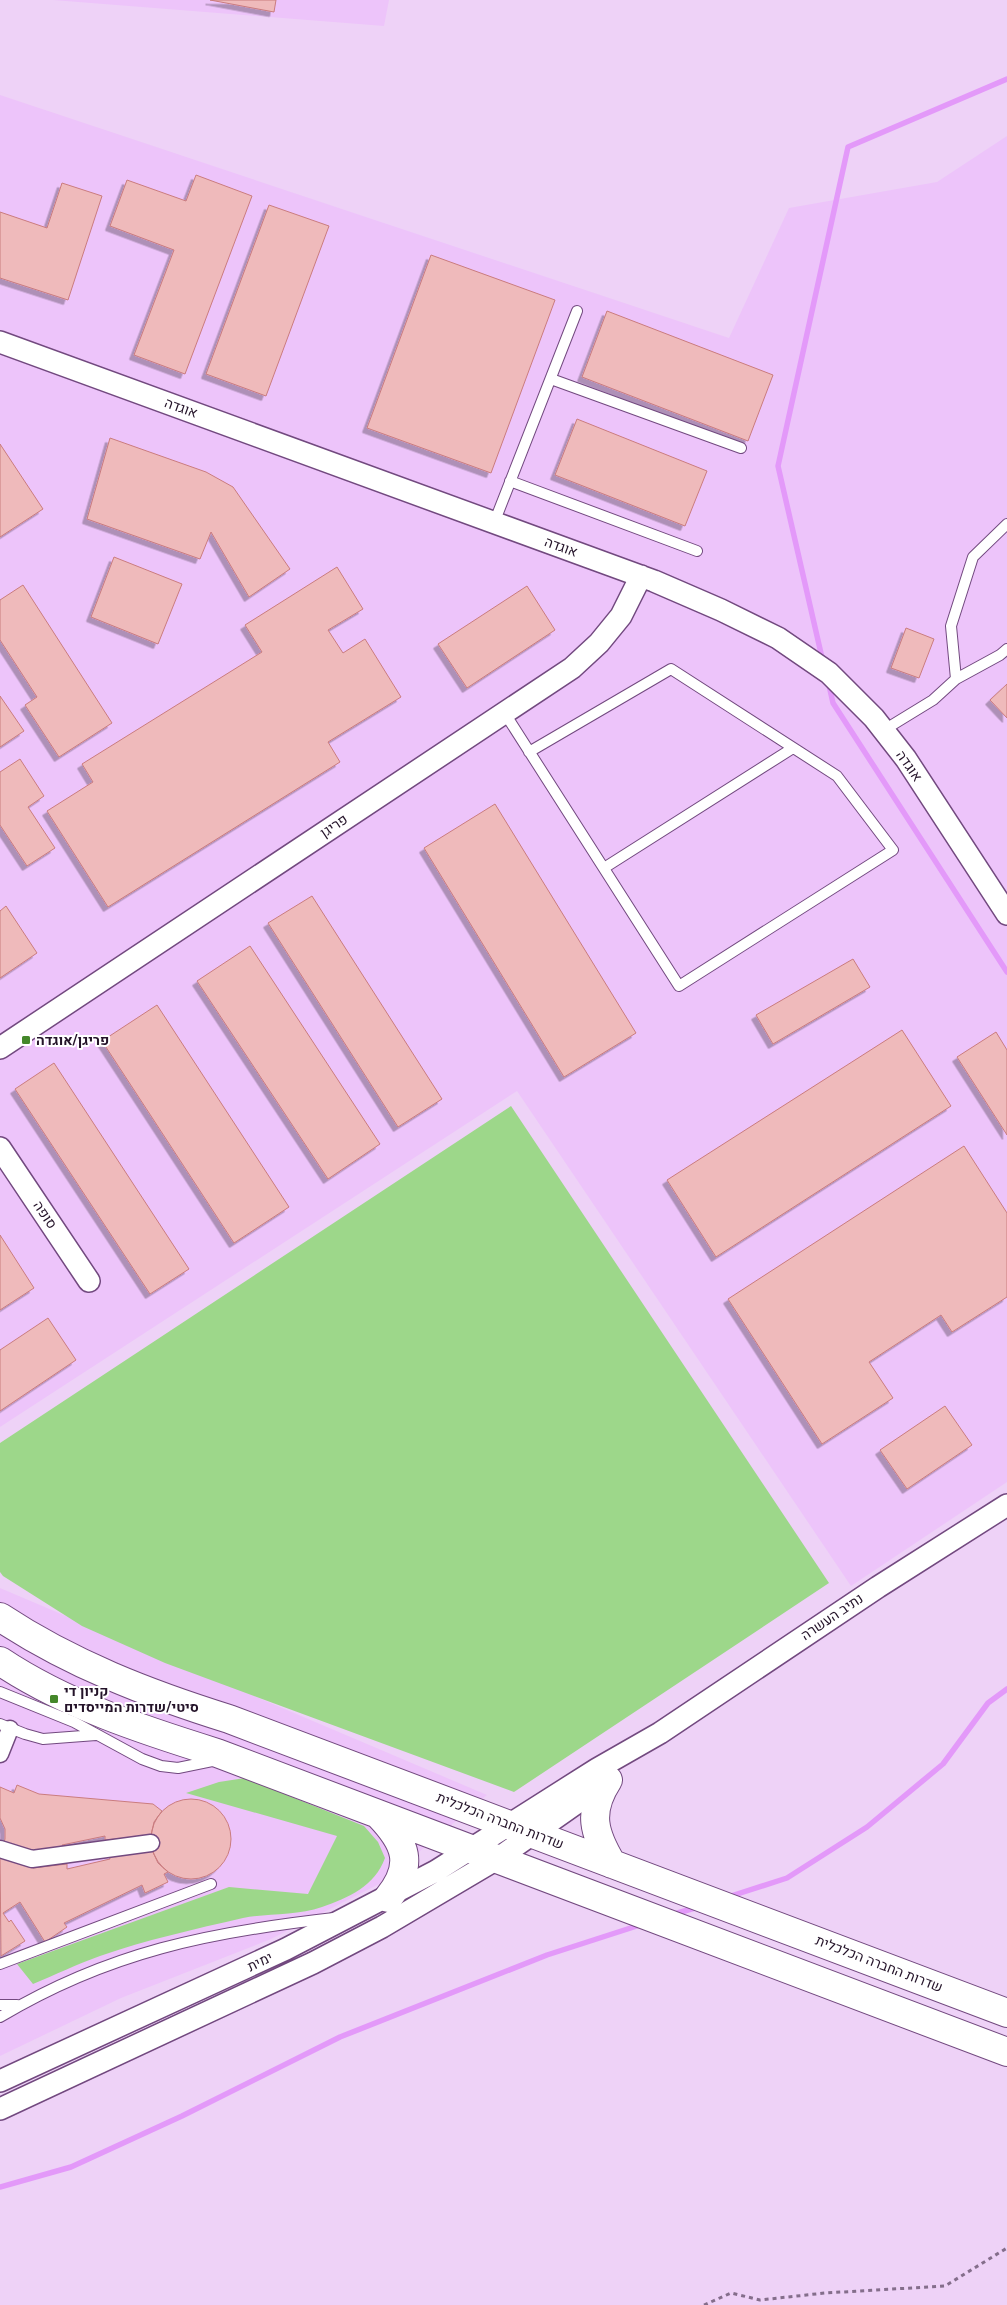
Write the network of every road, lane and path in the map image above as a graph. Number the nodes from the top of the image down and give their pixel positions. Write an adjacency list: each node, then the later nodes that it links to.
1 (577, 311): 3 (lane)
2 (0, 342): 6 (street, אוגדה)
3 (551, 379): 4 (lane); 5 (lane)
4 (741, 448)
5 (510, 481): 6 (lane); 8 (lane)
6 (494, 522): 9 (street, אוגדה)
7 (1007, 524): 11 (lane)
8 (697, 551)
9 (641, 576): 12 (street, פריגן); 13 (street, אוגדה)
10 (1007, 649): 11 (lane)
11 (956, 679): 13 (lane)
12 (504, 712): 15 (lane); 18 (street, פריגן)
13 (884, 730): 17 (street, אוגדה)
14 (794, 748): 15 (lane); 16 (lane); 16 (lane)
15 (530, 752): 16 (lane)
16 (604, 868)
17 (1007, 914)
18 (0, 1048)
19 (0, 1148): 20 (street, סופה)
20 (89, 1281)
21 (1007, 1505): 26 (street, נתיב העשרה)
22 (0, 1617): 32 (main road, שדרות החברה הכלכלית)
23 (0, 1661): 29 (main road)
24 (0, 1692): 27 (lane)
25 (5, 1727): 27 (lane); 28 (street)
26 (660, 1733): 30 (street, נתיב העשרה); 32 (street, נתיב העשרה)
27 (97, 1735): 29 (lane)
28 (0, 1754)
29 (228, 1758): 31 (main road)
30 (608, 1780): 32 (street, נתיב העשרה); 37 (main road)
31 (379, 1814): 35 (main road); 39 (main road)
32 (522, 1830): 35 (street, ימית); 36 (street, נתיב העשרה); 37 (main road, שדרות החברה הכלכלית)
33 (152, 1843): 34 (street)
34 (0, 1849)
35 (472, 1850): 36 (main road); 39 (street, ימית)
36 (497, 1859): 46 (main road); 48 (street, ימית)
37 (612, 1864): 44 (main road, שדרות החברה הכלכלית)
38 (211, 1884): 41 (lane)
39 (388, 1898): 40 (street, ימית)
40 (354, 1915): 42 (lane); 47 (street, ימית)
41 (0, 1964)
42 (20, 2004): 43 (lane); 45 (lane)
43 (0, 2005)
44 (1007, 2013)
45 (0, 2017)
46 (1007, 2052)
47 (0, 2081)
48 (0, 2109)
49 (1007, 2248): 50 (path)
50 (704, 2305)

